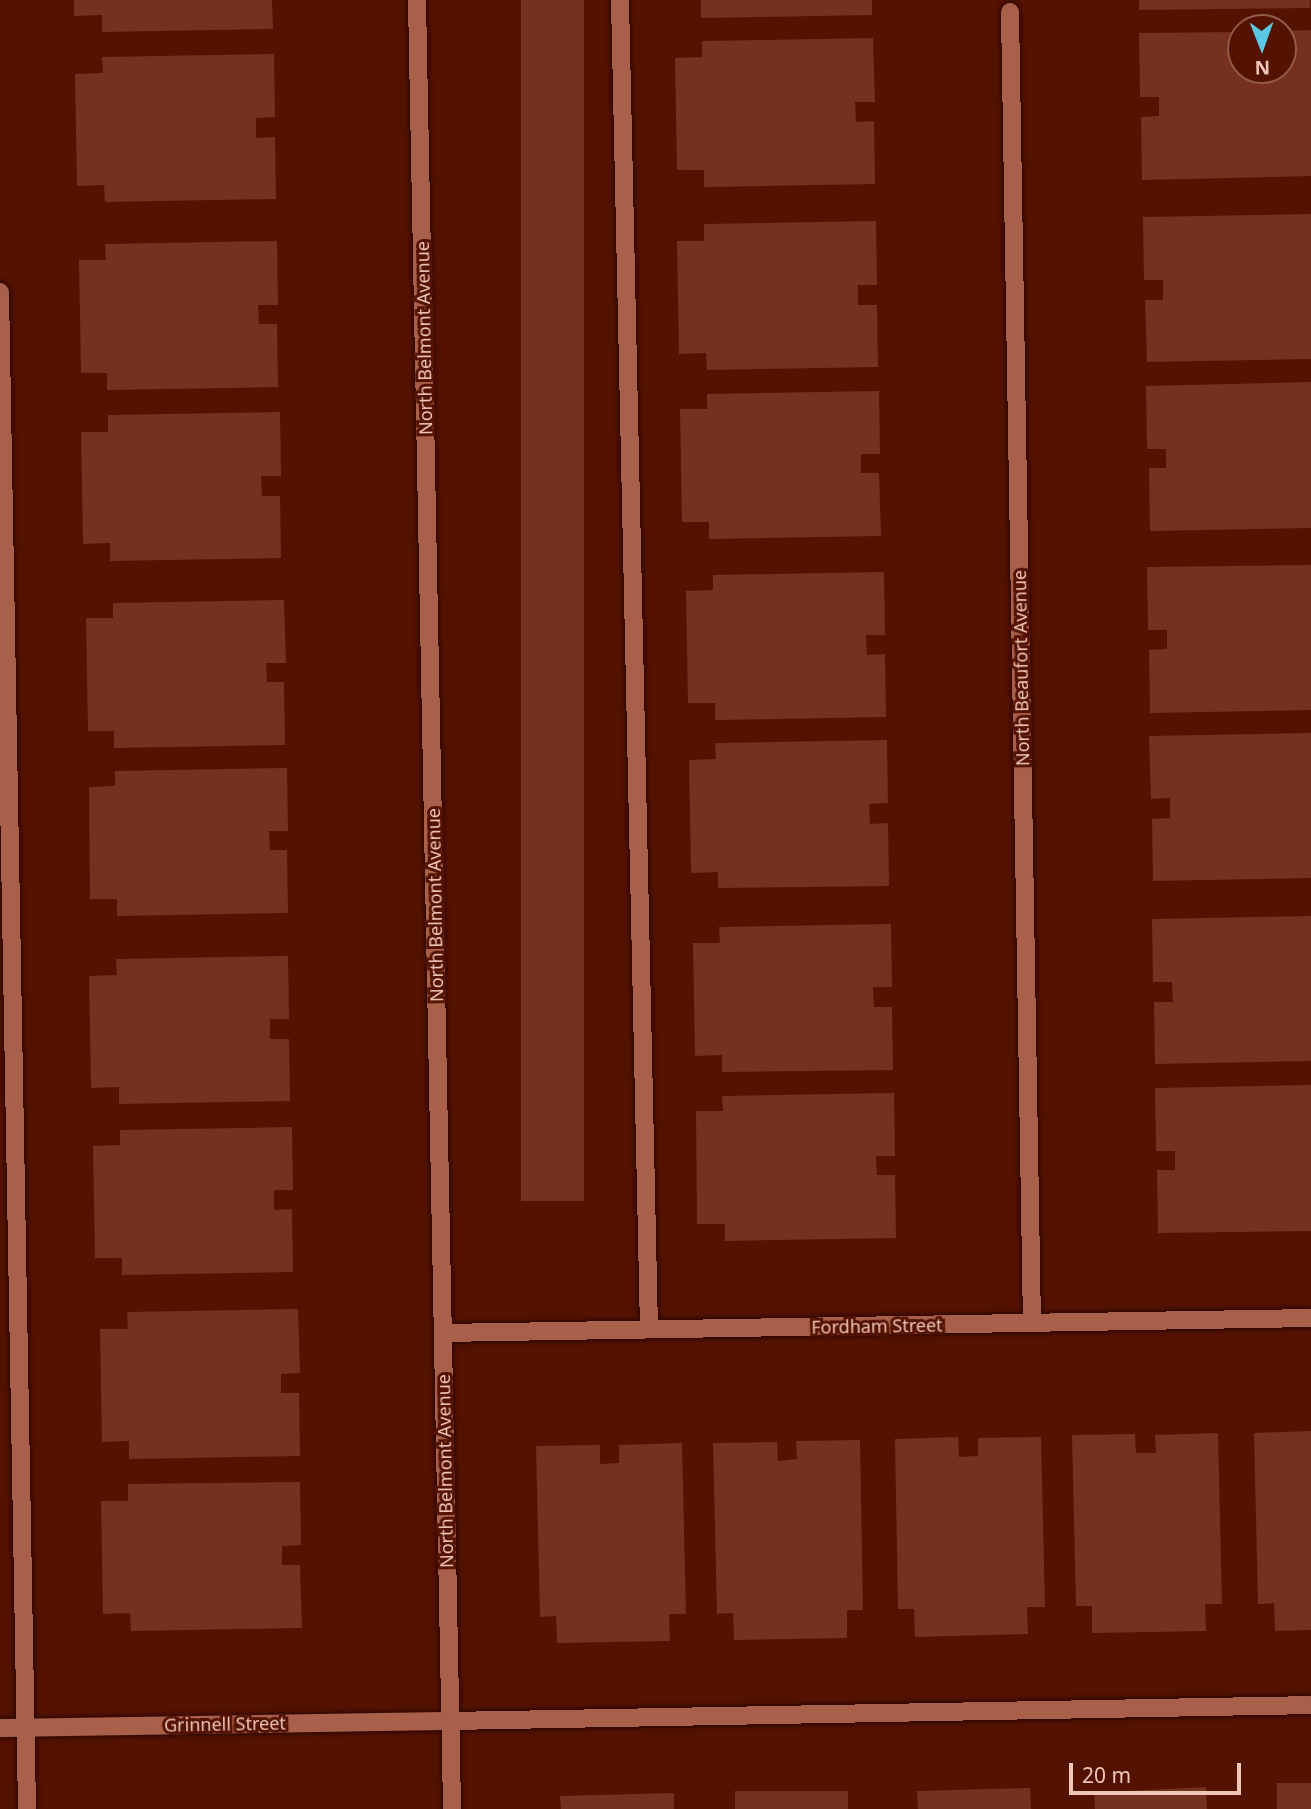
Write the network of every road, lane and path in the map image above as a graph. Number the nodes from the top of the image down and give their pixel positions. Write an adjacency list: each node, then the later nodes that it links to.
1 (418, 0): 8 (street, North Belmont Avenue)
2 (620, 0): 7 (street)
3 (1010, 12): 6 (street, North Beaufort Avenue)
4 (0, 292): 12 (street)
5 (1311, 1318): 6 (street, Fordham Street)
6 (1032, 1323): 7 (street, Fordham Street)
7 (649, 1329): 8 (street, Fordham Street)
8 (443, 1333): 10 (street, North Belmont Avenue)
9 (1311, 1706): 10 (street, Grinnell Street)
10 (450, 1721): 12 (street, Grinnell Street); 14 (street, North Belmont Avenue)
11 (0, 1728): 12 (street, Grinnell Street)
12 (25, 1728): 13 (street)
13 (27, 1809)
14 (452, 1809)

